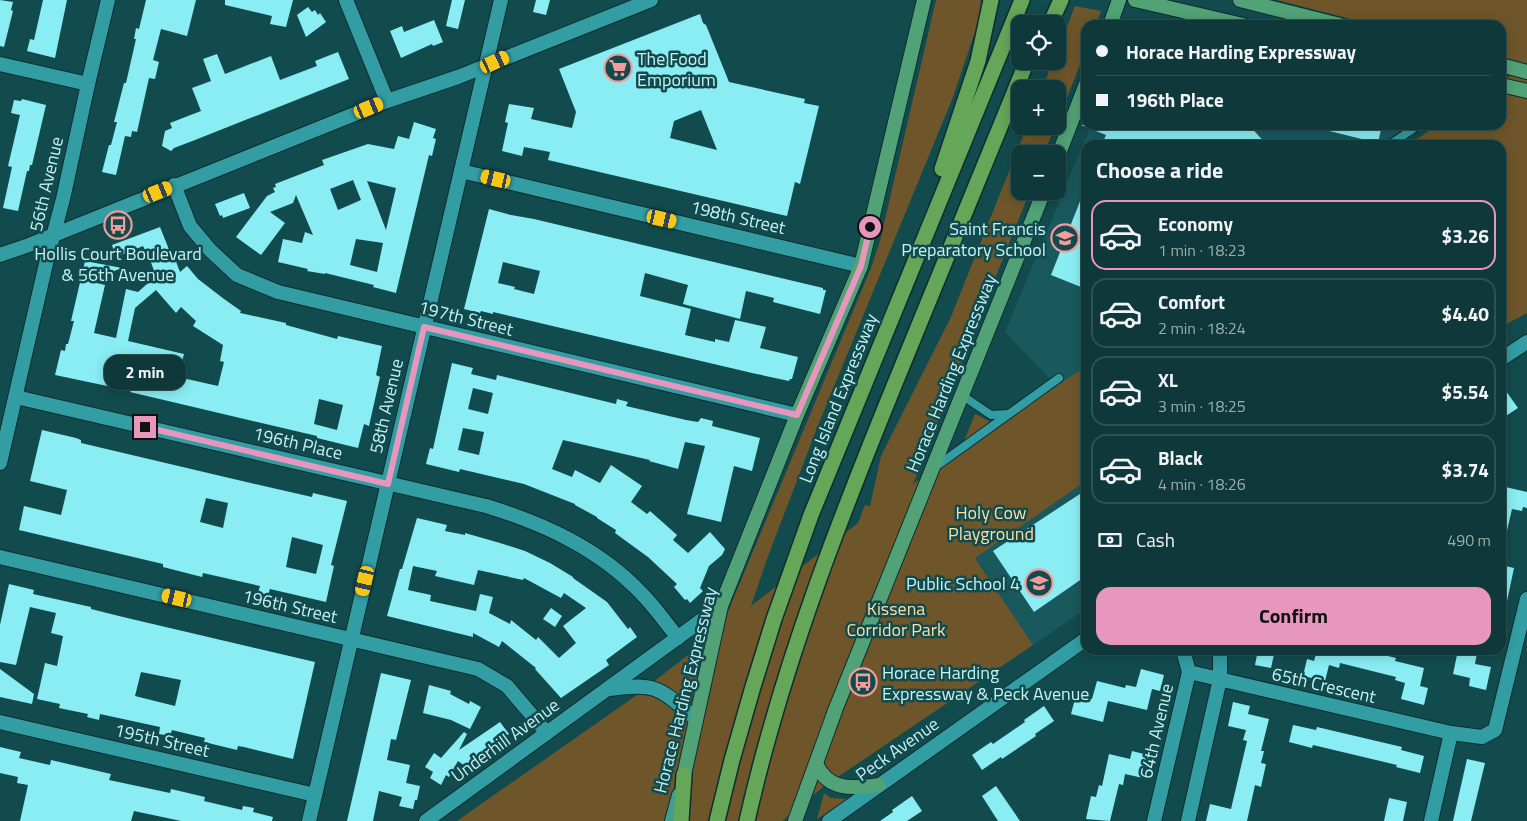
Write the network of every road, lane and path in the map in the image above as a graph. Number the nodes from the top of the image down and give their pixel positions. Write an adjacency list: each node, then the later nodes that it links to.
1 (108, 0): 24 (street, 56th Avenue)
2 (346, 0): 28 (street)
3 (501, 0): 19 (street, 58th Avenue)
4 (652, 0): 19 (street)
5 (924, 0): 38 (main road, Horace Harding Expressway)
6 (991, 0): 39 (highway)
7 (1022, 0): 39 (highway, Long Island Expressway)
8 (1052, 0): 13 (highway)
9 (1061, 0): 14 (highway)
10 (1120, 0): 15 (main road)
11 (1135, 0): 16 (main road)
12 (1240, 0): 17 (main road)
13 (1046, 15)
14 (1054, 15)
15 (1112, 20)
16 (1221, 20)
17 (1320, 20)
18 (0, 64): 24 (street)
19 (485, 67): 28 (street); 33 (street, 58th Avenue)
20 (1506, 67): 23 (main road)
21 (1023, 70): 29 (highway)
22 (1027, 70): 29 (highway)
23 (1527, 72)
24 (88, 84): 36 (street, 56th Avenue)
25 (1506, 86): 26 (main road)
26 (1527, 92)
27 (1081, 97): 32 (main road)
28 (386, 101): 34 (street)
29 (1006, 113): 75 (highway)
30 (1412, 130): 31 (lane)
31 (1396, 140)
32 (1062, 145)
33 (461, 171): 38 (street, 198th Street); 40 (street, 58th Avenue)
34 (174, 186): 36 (street); 40 (street, 197th Street)
35 (1040, 200): 44 (main road, Horace Harding Expressway)
36 (53, 235): 37 (street); 45 (street, 56th Avenue)
37 (0, 255)
38 (861, 266): 47 (main road, Horace Harding Expressway)
39 (897, 303): 74 (highway, Long Island Expressway)
40 (424, 327): 47 (street, 197th Street); 50 (street, 58th Avenue)
41 (1527, 342): 42 (street)
42 (1506, 356)
43 (1059, 378): 46 (lane)
44 (963, 396): 46 (lane); 49 (main road, Horace Harding Expressway)
45 (16, 397): 48 (street, 56th Avenue); 50 (street, 196th Place)
46 (1011, 414): 49 (lane)
47 (797, 415): 53 (main road, Horace Harding Expressway)
48 (0, 463)
49 (933, 470): 66 (main road, Horace Harding Expressway)
50 (388, 484): 54 (street, 196th Place); 55 (street, 58th Avenue)
51 (0, 557): 55 (street, 196th Street)
52 (1527, 600): 65 (street, 65th Crescent)
53 (721, 606): 54 (street, Underhill Avenue); 62 (main road, Horace Harding Expressway)
54 (678, 638): 61 (street, Underhill Avenue)
55 (352, 639): 64 (street, 196th Street); 69 (street, 58th Avenue)
56 (1081, 643): 68 (street, Peck Avenue)
57 (1184, 655): 59 (street, 64th Avenue)
58 (1220, 655): 60 (street)
59 (1189, 672): 60 (street, 65th Crescent); 78 (street, 64th Avenue)
60 (1220, 679): 65 (street, 65th Crescent); 79 (street)
61 (606, 690): 62 (street, Underhill Avenue); 64 (street, Underhill Avenue)
62 (696, 720): 67 (main road, Horace Harding Expressway)
63 (0, 722): 69 (street, 195th Street)
64 (547, 733): 71 (street, Underhill Avenue)
65 (1451, 733): 80 (street)
66 (816, 764): 68 (main road); 76 (main road, Horace Harding Expressway)
67 (684, 775): 72 (main road, Horace Harding Expressway); 73 (highway)
68 (879, 785): 77 (street, Peck Avenue)
69 (315, 795): 70 (street, 58th Avenue)
70 (309, 821)
71 (426, 821)
72 (672, 821)
73 (681, 821)
74 (717, 821)
75 (747, 821)
76 (795, 821)
77 (829, 821)
78 (1154, 821)
79 (1188, 821)
80 (1430, 821)

